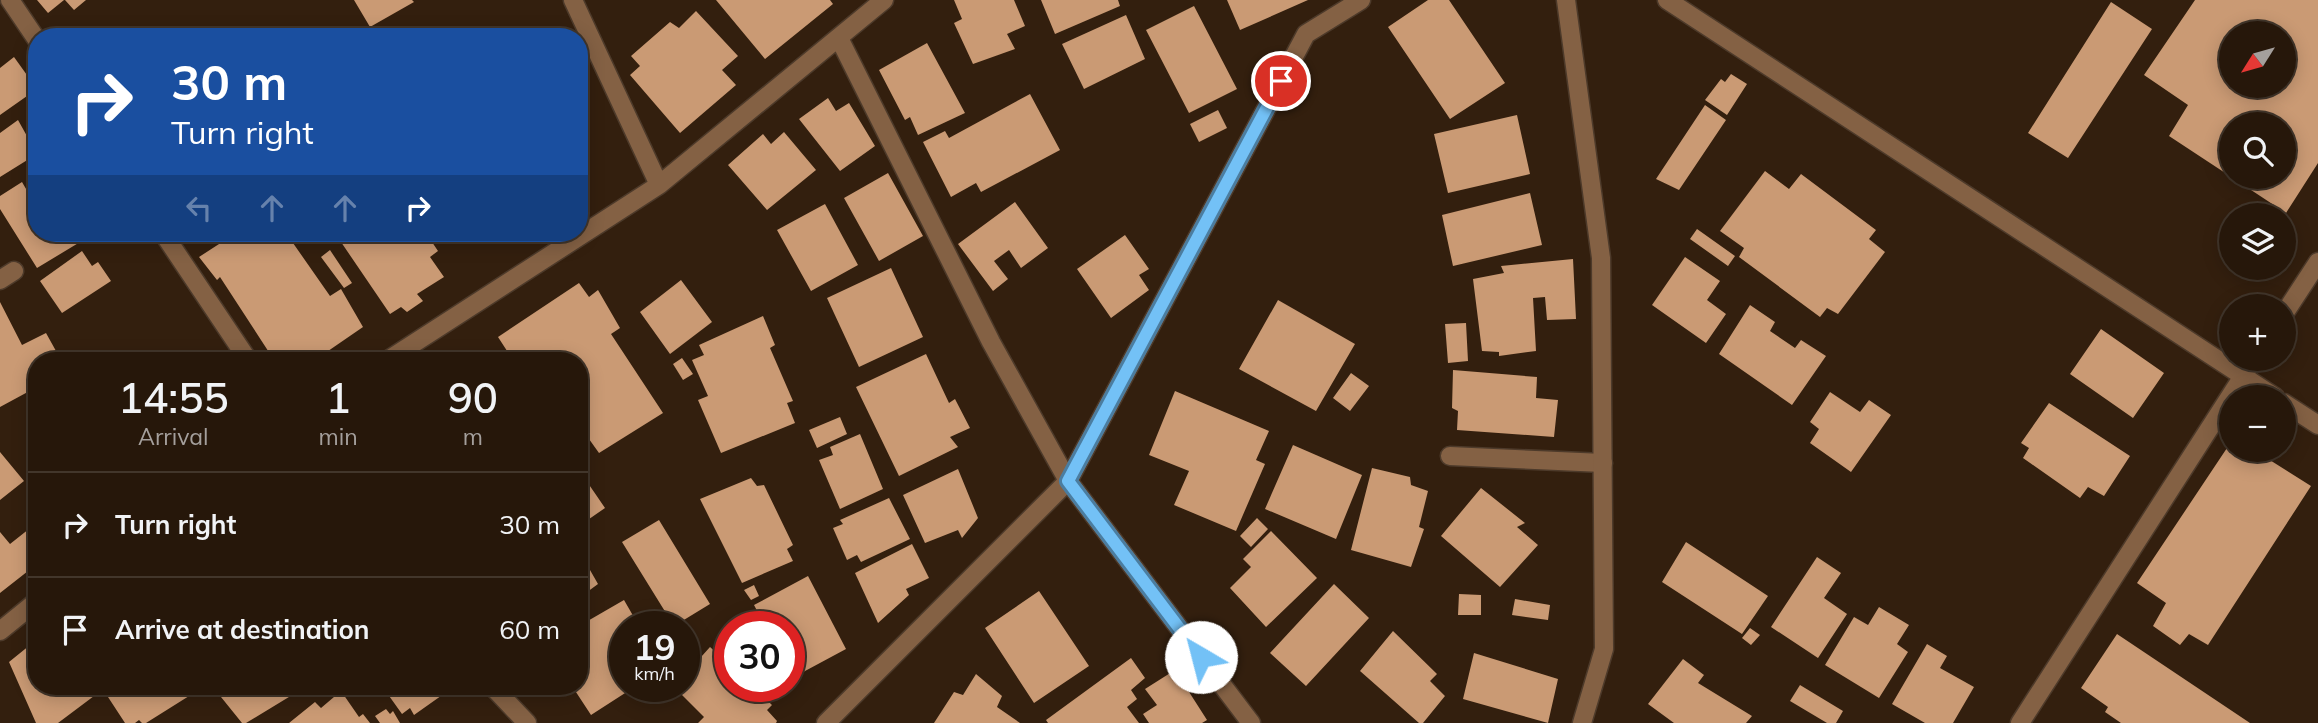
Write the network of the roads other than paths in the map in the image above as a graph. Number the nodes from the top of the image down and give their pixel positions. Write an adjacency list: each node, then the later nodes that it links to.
1 (10, 0): 7 (street)
2 (573, 0): 8 (street)
3 (884, 0): 10 (street)
4 (1361, 0): 26 (street)
5 (1566, 0): 25 (street)
6 (1667, 0): 20 (street)
7 (29, 28)
8 (586, 28)
9 (588, 32): 11 (street)
10 (838, 38): 11 (street); 26 (street)
11 (660, 185): 12 (street)
12 (588, 231)
13 (169, 242): 17 (street)
14 (571, 242): 18 (street)
15 (2318, 262): 16 (street)
16 (2296, 296)
17 (243, 352)
18 (400, 352)
19 (2247, 371): 20 (street)
20 (2243, 377): 21 (street); 34 (street)
21 (2256, 385)
22 (2296, 411): 23 (street)
23 (2318, 425)
24 (1450, 456): 25 (street)
25 (1603, 463): 33 (street)
26 (1068, 481): 31 (street); 32 (street)
27 (28, 608): 28 (street)
28 (0, 631)
29 (501, 695): 30 (street)
30 (527, 723)
31 (826, 723)
32 (1251, 723)
33 (1582, 723)
34 (2020, 723)

